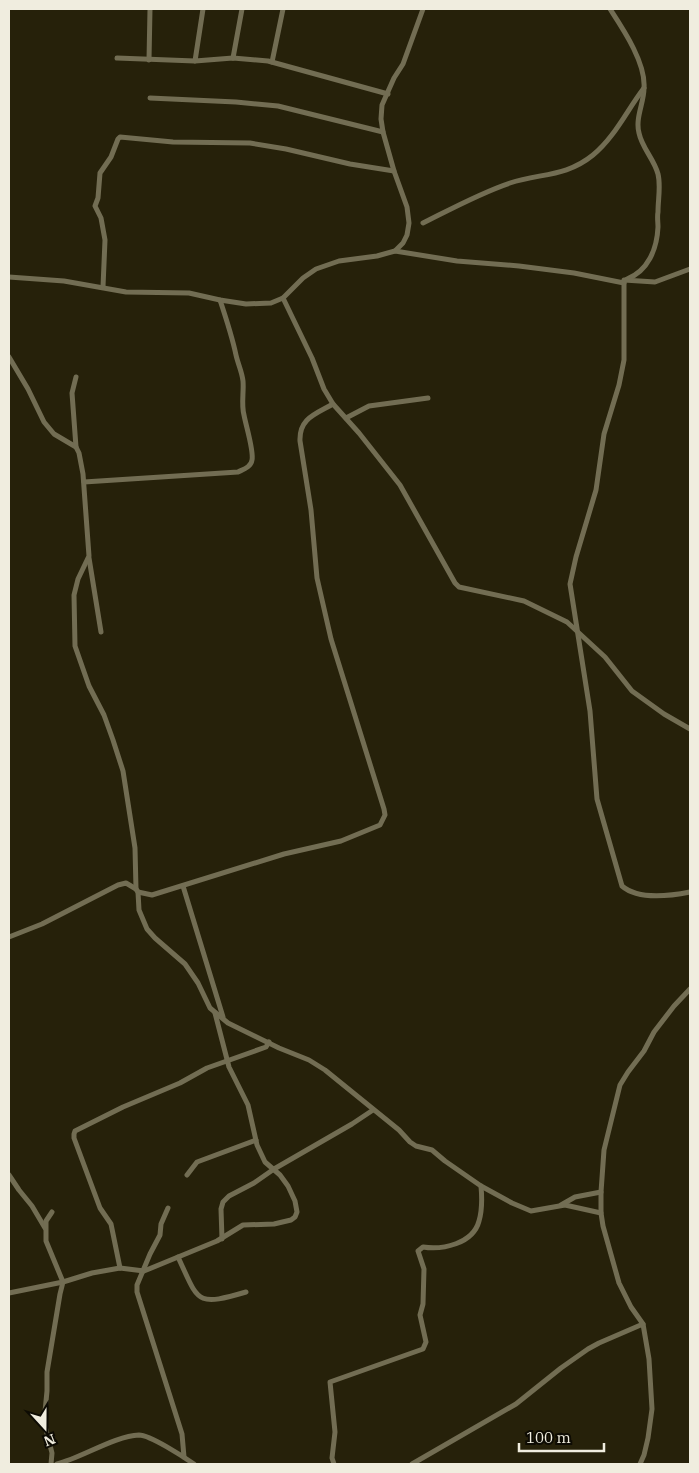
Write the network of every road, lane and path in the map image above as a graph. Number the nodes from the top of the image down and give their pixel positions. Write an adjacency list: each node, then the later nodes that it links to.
1 (150, 9): 9 (street)
2 (203, 9): 10 (street)
3 (242, 9): 8 (street)
4 (282, 9): 11 (street)
5 (423, 9): 13 (street)
6 (610, 9): 12 (street)
7 (118, 58): 9 (street)
8 (233, 58): 10 (street); 11 (street)
9 (149, 60): 10 (street)
10 (195, 61)
11 (272, 62): 13 (street)
12 (644, 88): 17 (street); 21 (street)
13 (388, 94): 15 (street)
14 (150, 98): 15 (street)
15 (383, 132): 16 (street)
16 (394, 171): 18 (street); 22 (street)
17 (423, 223)
18 (395, 251): 21 (street); 23 (street)
19 (688, 271): 21 (street)
20 (9, 277): 22 (street)
21 (624, 282): 34 (street)
22 (103, 287): 24 (street)
23 (283, 298): 24 (street); 28 (street)
24 (220, 300): 31 (street)
25 (9, 357): 30 (street)
26 (76, 377): 30 (street)
27 (428, 398): 29 (street)
28 (333, 404): 29 (street); 36 (street)
29 (346, 418): 34 (street)
30 (76, 447): 31 (street)
31 (84, 482): 32 (street)
32 (89, 556): 33 (street); 37 (street)
33 (101, 632)
34 (577, 632): 35 (street); 38 (street)
35 (690, 730)
36 (183, 886): 37 (street); 42 (street)
37 (137, 890): 39 (street); 41 (street)
38 (690, 892)
39 (9, 937)
40 (690, 990): 51 (street)
41 (215, 1013): 42 (street); 44 (street)
42 (223, 1018): 43 (street)
43 (269, 1042): 44 (street); 45 (street)
44 (228, 1061): 46 (street); 59 (street)
45 (373, 1110): 47 (street); 50 (street)
46 (256, 1140): 47 (street); 49 (street)
47 (274, 1169): 57 (street); 57 (street)
48 (9, 1175): 56 (street)
49 (187, 1175)
50 (481, 1186): 52 (street); 69 (street)
51 (601, 1192): 52 (street); 55 (street)
52 (560, 1206): 55 (street)
53 (168, 1208): 60 (street)
54 (52, 1212): 56 (street)
55 (601, 1213): 64 (street)
56 (46, 1230): 61 (street)
57 (222, 1239): 58 (street)
58 (178, 1257): 60 (street); 62 (street)
59 (120, 1268): 60 (street); 61 (street)
60 (144, 1271): 65 (street)
61 (63, 1282): 63 (street); 66 (street)
62 (246, 1292)
63 (9, 1293)
64 (644, 1324): 70 (street); 71 (street)
65 (184, 1457): 67 (street); 68 (street)
66 (51, 1464)
67 (57, 1464)
68 (194, 1464)
69 (334, 1464)
70 (412, 1464)
71 (640, 1464)

